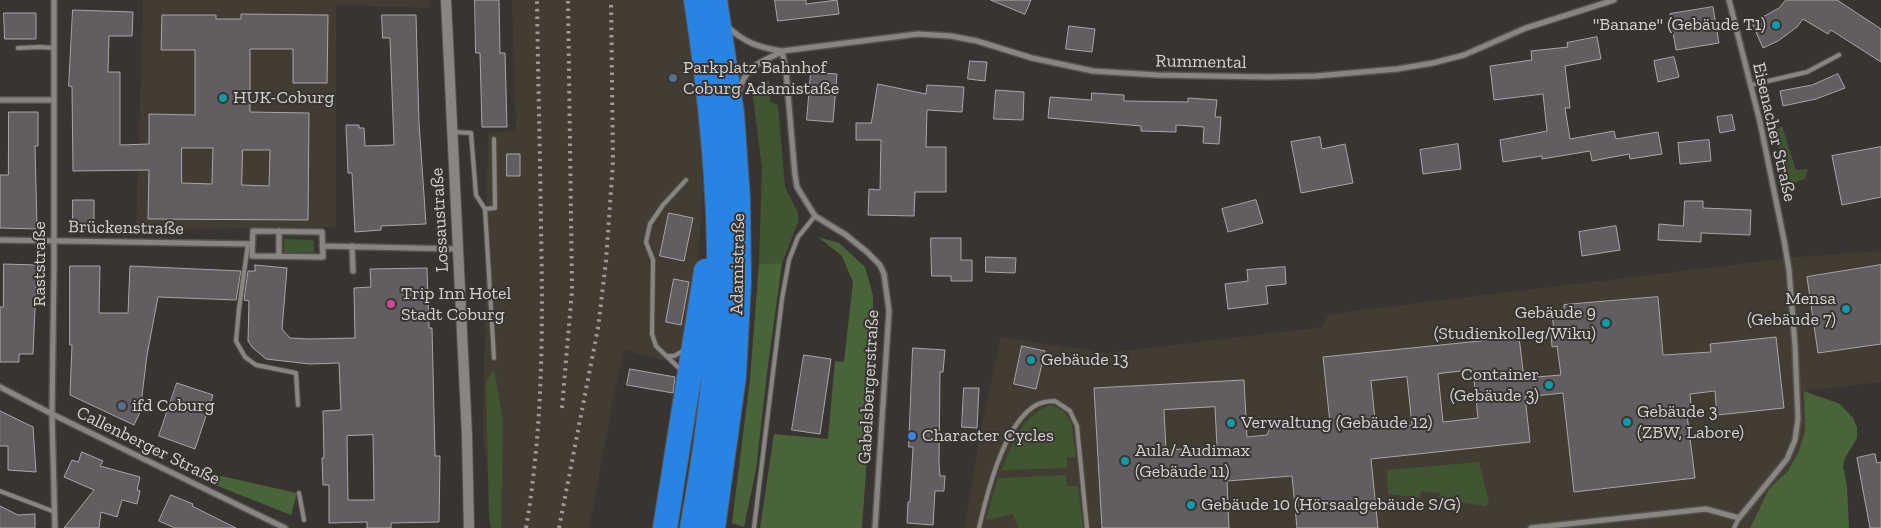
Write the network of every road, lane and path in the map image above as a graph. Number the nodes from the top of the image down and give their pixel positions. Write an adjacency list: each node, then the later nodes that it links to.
1 (54, 0): 8 (street, Raststraße)
2 (446, 0): 15 (street, Lossaustraße)
3 (696, 0): 18 (highway, Adamistraße)
4 (1614, 0): 9 (street, Rummental)
5 (1729, 0): 11 (street, Eisenacher Straße)
6 (716, 7): 9 (street, Rummental); 14 (highway, Adamistraße)
7 (18, 48): 8 (lane)
8 (54, 48): 13 (street, Raststraße)
9 (782, 51): 14 (street, Rummental); 20 (street)
10 (1839, 55): 11 (lane)
11 (1751, 85): 40 (street, Eisenacher Straße)
12 (0, 100): 13 (street)
13 (54, 100): 23 (street, Raststraße)
14 (732, 113): 47 (highway, Adamistraße)
15 (452, 132): 19 (lane); 27 (street, Lossaustraße)
16 (494, 139): 19 (lane)
17 (686, 180): 31 (lane)
18 (718, 198): 30 (highway); 46 (highway, Adamistraße)
19 (485, 208): 32 (lane)
20 (815, 216): 48 (lane); 49 (street, Gabelsbergerstraße)
21 (279, 231): 24 (street); 25 (street); 28 (street)
22 (0, 240): 23 (street, Brückenstraße)
23 (54, 241): 24 (street, Brückenstraße); 36 (street, Raststraße)
24 (250, 244): 28 (street); 35 (lane)
25 (322, 246): 26 (street); 28 (street)
26 (352, 246): 27 (street); 29 (street)
27 (458, 249): 44 (street, Lossaustraße)
28 (279, 256)
29 (353, 270)
30 (696, 338): 31 (lane); 33 (highway)
31 (666, 356): 33 (lane)
32 (494, 358)
33 (689, 383): 45 (highway)
34 (0, 387): 36 (street, Callenberger Straße)
35 (298, 405)
36 (52, 414): 39 (street, Raststraße); 43 (street, Callenberger Straße)
37 (0, 491): 39 (lane)
38 (300, 493): 41 (lane)
39 (55, 512): 42 (street, Raststraße)
40 (1739, 518): 52 (street); 53 (lane)
41 (304, 520)
42 (55, 528)
43 (285, 528)
44 (468, 528)
45 (665, 528)
46 (692, 528)
47 (713, 528)
48 (754, 528)
49 (876, 528)
50 (979, 528): 51 (lane)
51 (1087, 528)
52 (1531, 528)
53 (1734, 528)

